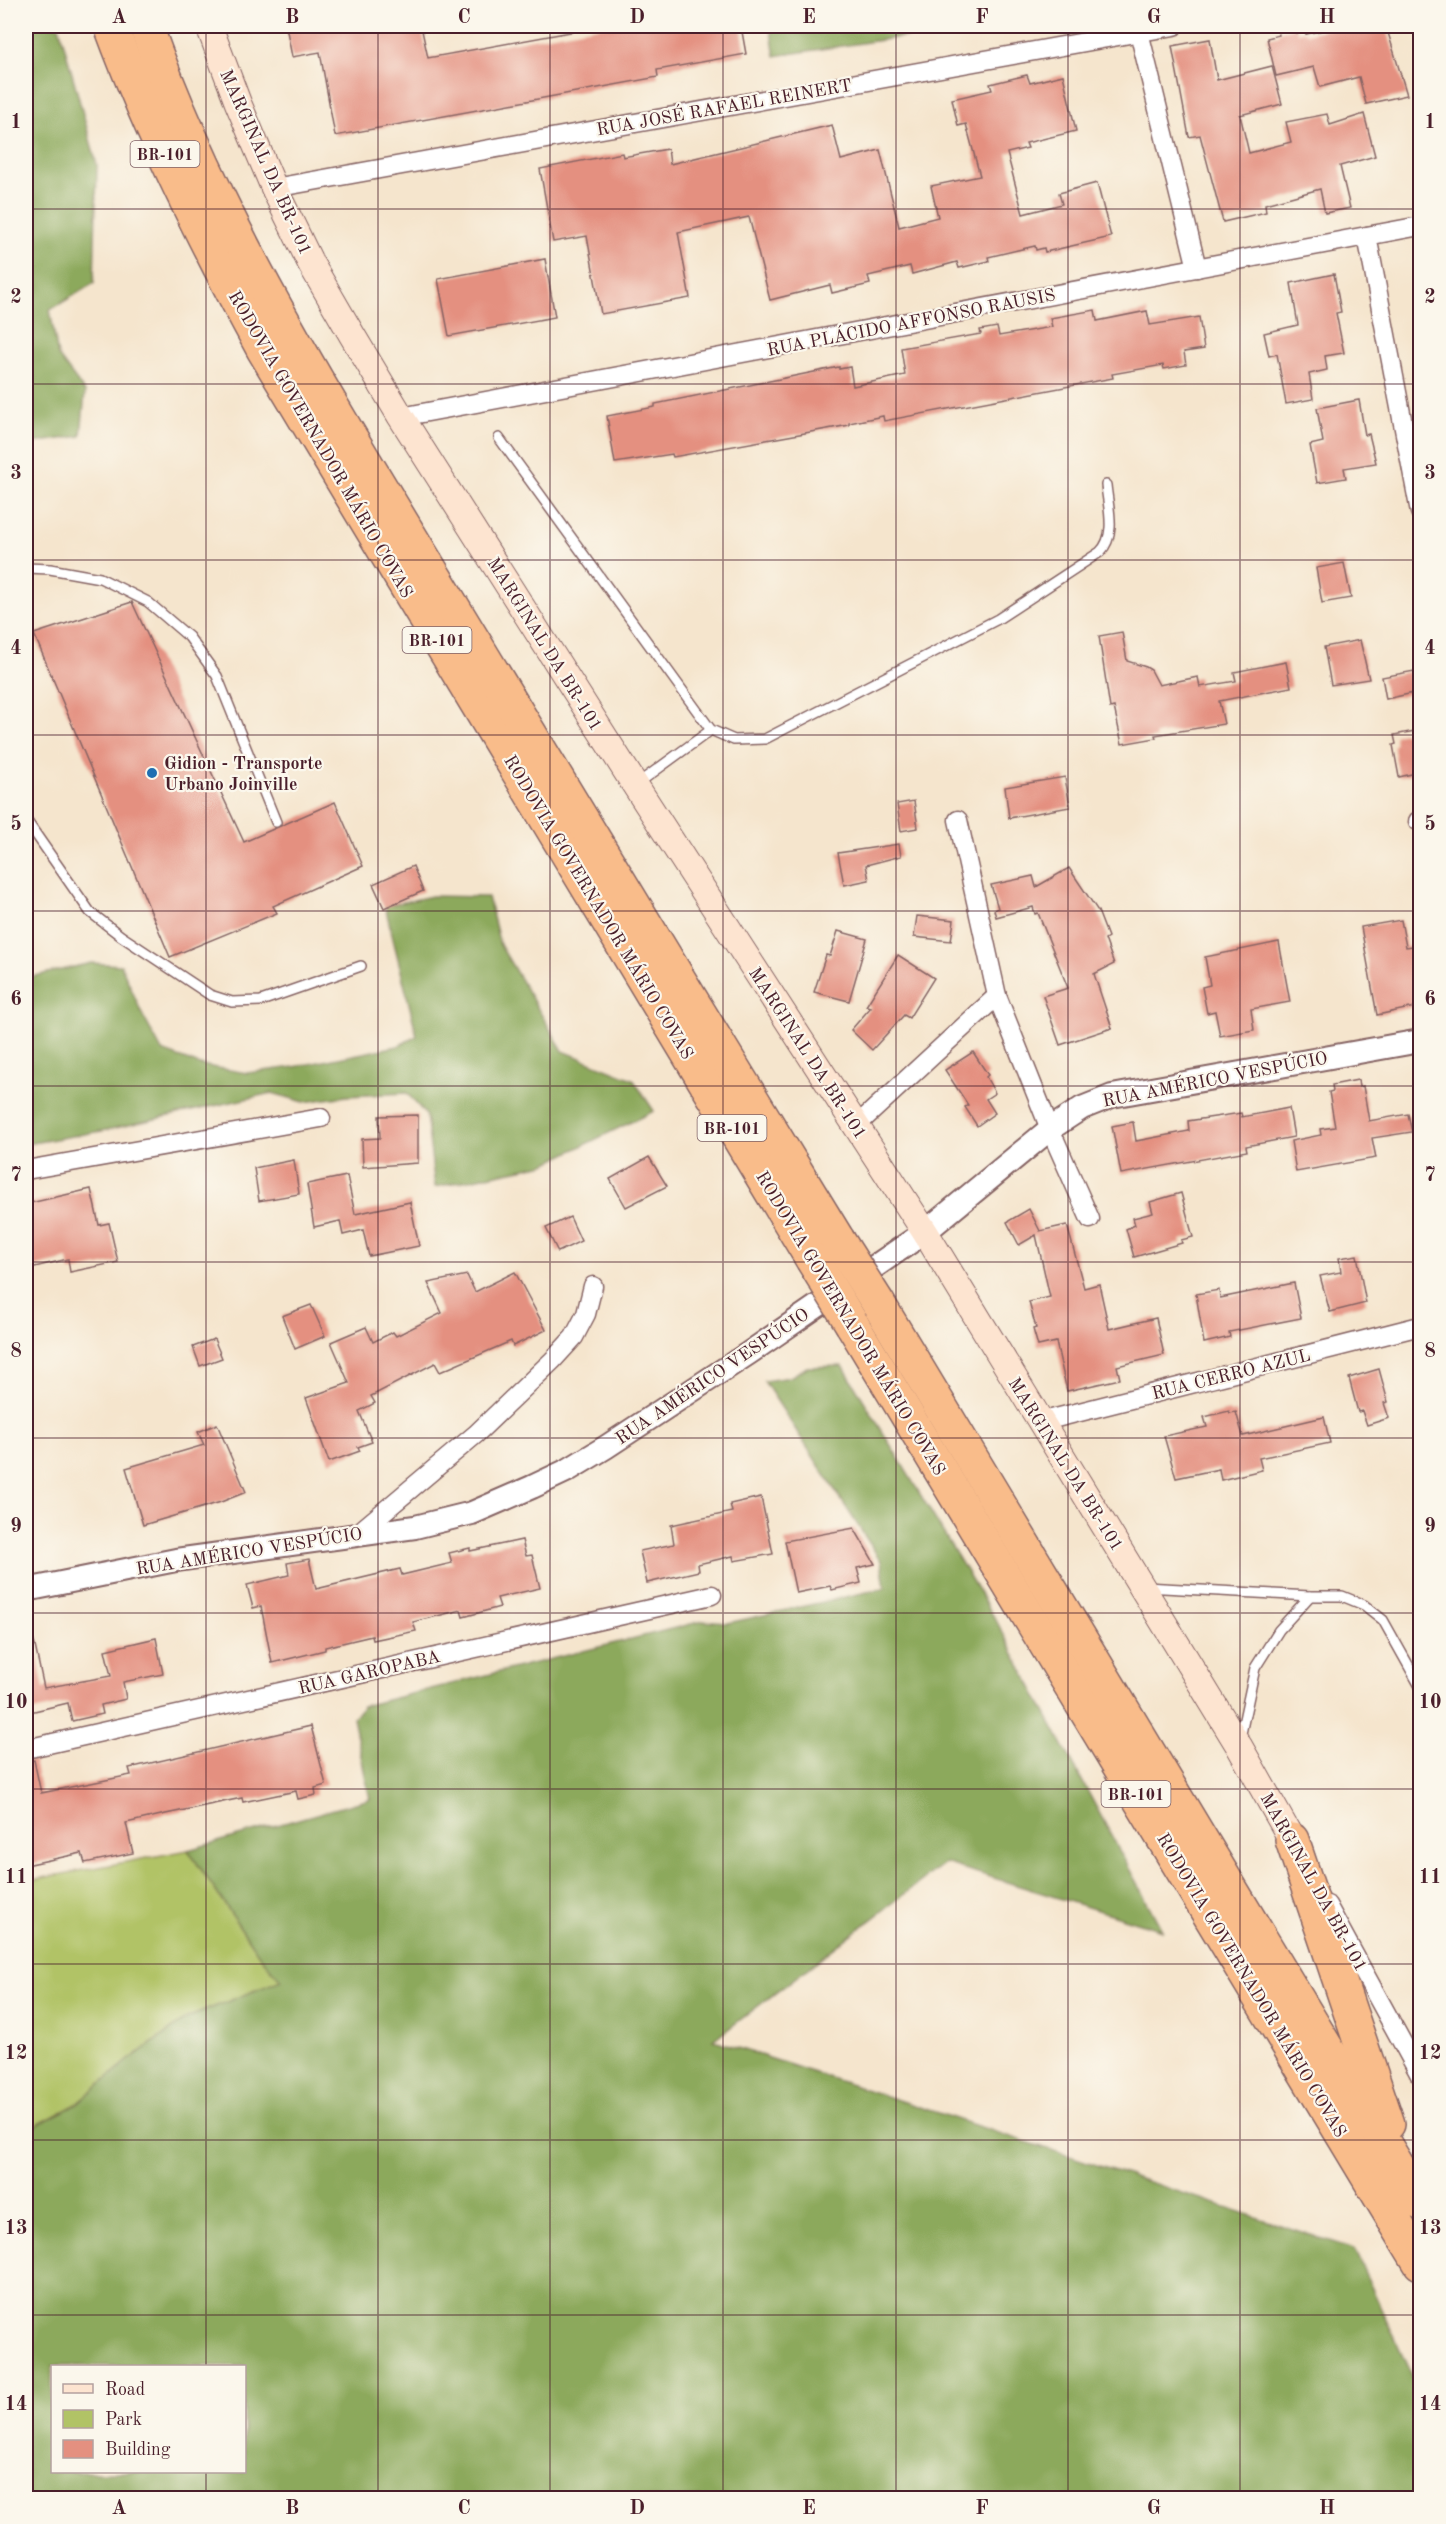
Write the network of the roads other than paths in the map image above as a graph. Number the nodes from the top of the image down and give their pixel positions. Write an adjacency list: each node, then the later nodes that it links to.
1 (111, 26): 43 (highway, RODOVIA GOVERNADOR MÁRIO COVAS / BR-101, bridge)
2 (146, 26): 42 (highway, RODOVIA GOVERNADOR MÁRIO COVAS / BR-101, bridge)
3 (209, 26): 6 (main road, MARGINAL DA BR-101)
4 (1174, 26): 5 (street, RUA JOSÉ RAFAEL REINERT)
5 (1139, 32): 6 (street, RUA JOSÉ RAFAEL REINERT); 9 (street)
6 (274, 188): 10 (main road, MARGINAL DA BR-101)
7 (1420, 226): 8 (street, RUA PLÁCIDO AFFONSO RAUSIS)
8 (1367, 236): 9 (street, RUA PLÁCIDO AFFONSO RAUSIS); 13 (street)
9 (1197, 268): 10 (street, RUA PLÁCIDO AFFONSO RAUSIS)
10 (401, 417): 16 (main road, MARGINAL DA BR-101)
11 (499, 438): 15 (lane)
12 (1106, 485): 15 (lane)
13 (1420, 512)
14 (26, 568): 19 (lane)
15 (711, 730): 16 (lane)
16 (635, 785): 24 (main road, MARGINAL DA BR-101)
17 (26, 820): 20 (lane)
18 (958, 820): 21 (street)
19 (276, 822)
20 (361, 966)
21 (997, 996): 24 (street); 25 (street)
22 (1420, 1041): 25 (street, RUA AMÉRICO VESPÚCIO)
23 (321, 1118): 26 (street)
24 (856, 1126): 28 (main road, MARGINAL DA BR-101)
25 (1050, 1129): 27 (street); 28 (street, RUA AMÉRICO VESPÚCIO)
26 (26, 1170)
27 (1090, 1220)
28 (924, 1232): 31 (main road, MARGINAL DA BR-101); 32 (street, RUA AMÉRICO VESPÚCIO)
29 (593, 1286): 32 (street)
30 (1420, 1326): 31 (street, RUA CERRO AZUL)
31 (1040, 1422): 33 (main road, MARGINAL DA BR-101)
32 (357, 1534): 34 (street, RUA AMÉRICO VESPÚCIO)
33 (1142, 1587): 36 (lane); 38 (main road, MARGINAL DA BR-101)
34 (26, 1590)
35 (712, 1595): 39 (street, RUA GAROPABA)
36 (1310, 1596): 37 (lane); 38 (lane)
37 (1420, 1686)
38 (1239, 1746): 40 (main road, MARGINAL DA BR-101)
39 (26, 1749)
40 (1292, 1840): 41 (street, MARGINAL DA BR-101); 42 (highway)
41 (1420, 2075)
42 (1414, 2192)
43 (1420, 2263)

